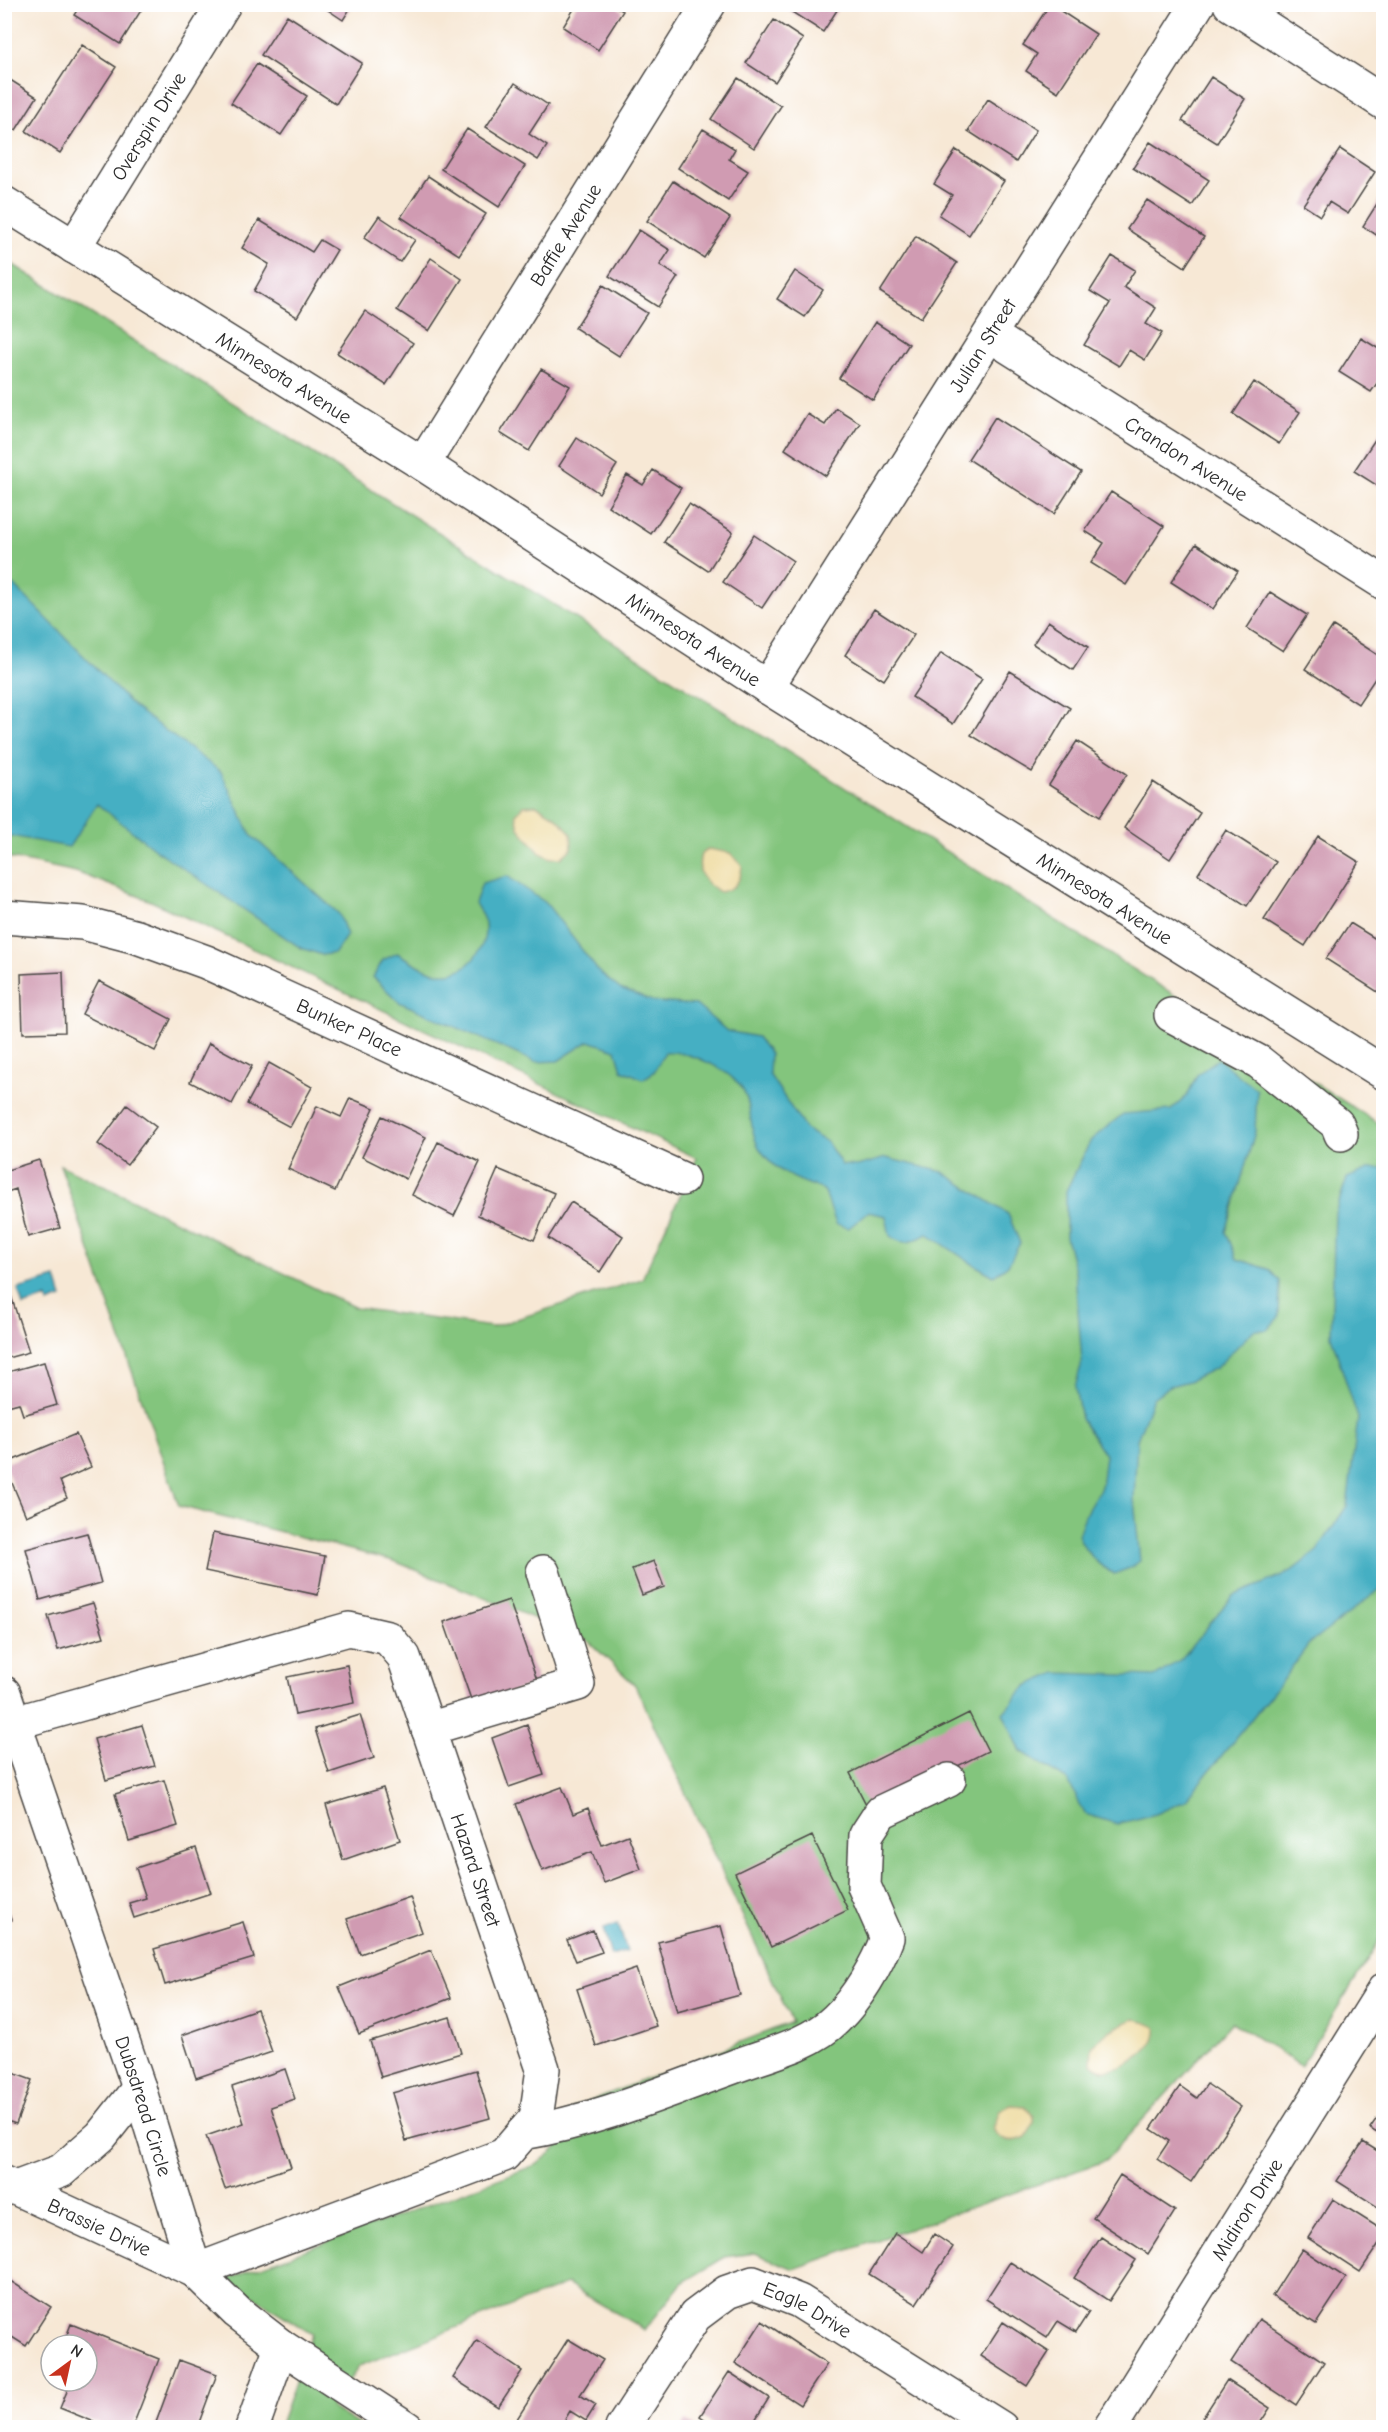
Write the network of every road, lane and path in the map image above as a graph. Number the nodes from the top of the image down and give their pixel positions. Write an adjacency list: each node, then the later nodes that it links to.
1 (225, 4): 7 (street, Overspin Drive)
2 (709, 4): 9 (street, Baffie Avenue)
3 (1230, 4): 5 (street)
4 (1185, 9): 8 (street, Julian Street)
5 (1383, 103)
6 (4, 203): 7 (street, Minnesota Avenue)
7 (74, 247): 9 (street, Minnesota Avenue)
8 (990, 335): 10 (street, Crandon Avenue); 11 (street, Julian Street)
9 (423, 464): 11 (street, Minnesota Avenue)
10 (1383, 583)
11 (767, 687): 14 (street, Minnesota Avenue)
12 (4, 917): 16 (street, Bunker Place)
13 (1171, 1015): 15 (street)
14 (1383, 1073)
15 (1341, 1134)
16 (682, 1179)
17 (543, 1572): 19 (street)
18 (8, 1712): 19 (street, Hazard Street); 22 (street, Dubsdread Circle)
19 (429, 1729): 23 (street, Hazard Street)
20 (949, 1780): 23 (street)
21 (1383, 1990): 31 (street, Midiron Drive)
22 (139, 2088): 24 (street); 25 (street, Dubsdread Circle)
23 (523, 2133): 25 (street, Hazard Street)
24 (11, 2185): 25 (street, Brassie Drive)
25 (195, 2271): 26 (street, Dubsdread Circle)
26 (281, 2346): 27 (street); 28 (street, Dubsdread Circle)
27 (252, 2427)
28 (407, 2427)
29 (622, 2427): 30 (street, Eagle Drive)
30 (1001, 2427)
31 (1110, 2427)

